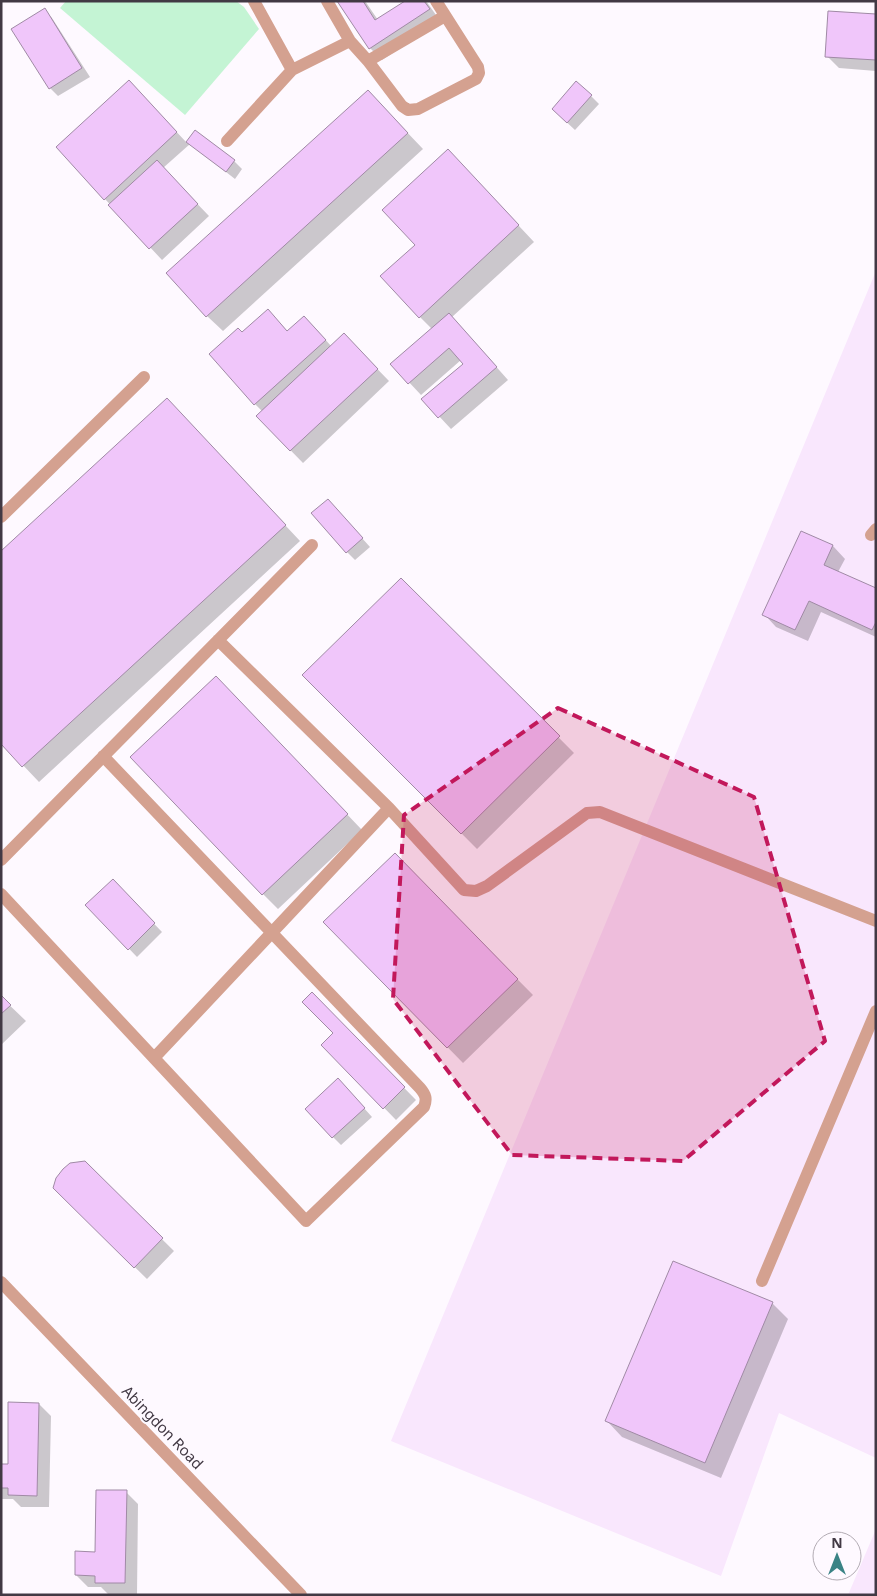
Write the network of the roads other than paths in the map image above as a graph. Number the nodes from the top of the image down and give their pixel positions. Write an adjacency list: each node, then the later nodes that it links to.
1 (254, 1): 7 (street)
2 (327, 1): 5 (street)
3 (436, 1): 4 (street)
4 (445, 16): 6 (street); 6 (street)
5 (350, 41): 6 (street); 7 (street)
6 (368, 61)
7 (292, 70): 8 (street)
8 (227, 142)
9 (144, 377): 10 (street)
10 (1, 517)
11 (312, 545): 12 (street)
12 (218, 640): 13 (street); 14 (street)
13 (103, 756): 15 (street); 18 (street)
14 (388, 808): 17 (street); 18 (street)
15 (1, 860)
16 (1, 894): 20 (street)
17 (876, 920)
18 (272, 932): 20 (street); 20 (street)
19 (876, 1011): 21 (street)
20 (154, 1058)
21 (762, 1281)
22 (1, 1282): 23 (street, Abingdon Road)
23 (301, 1595)

